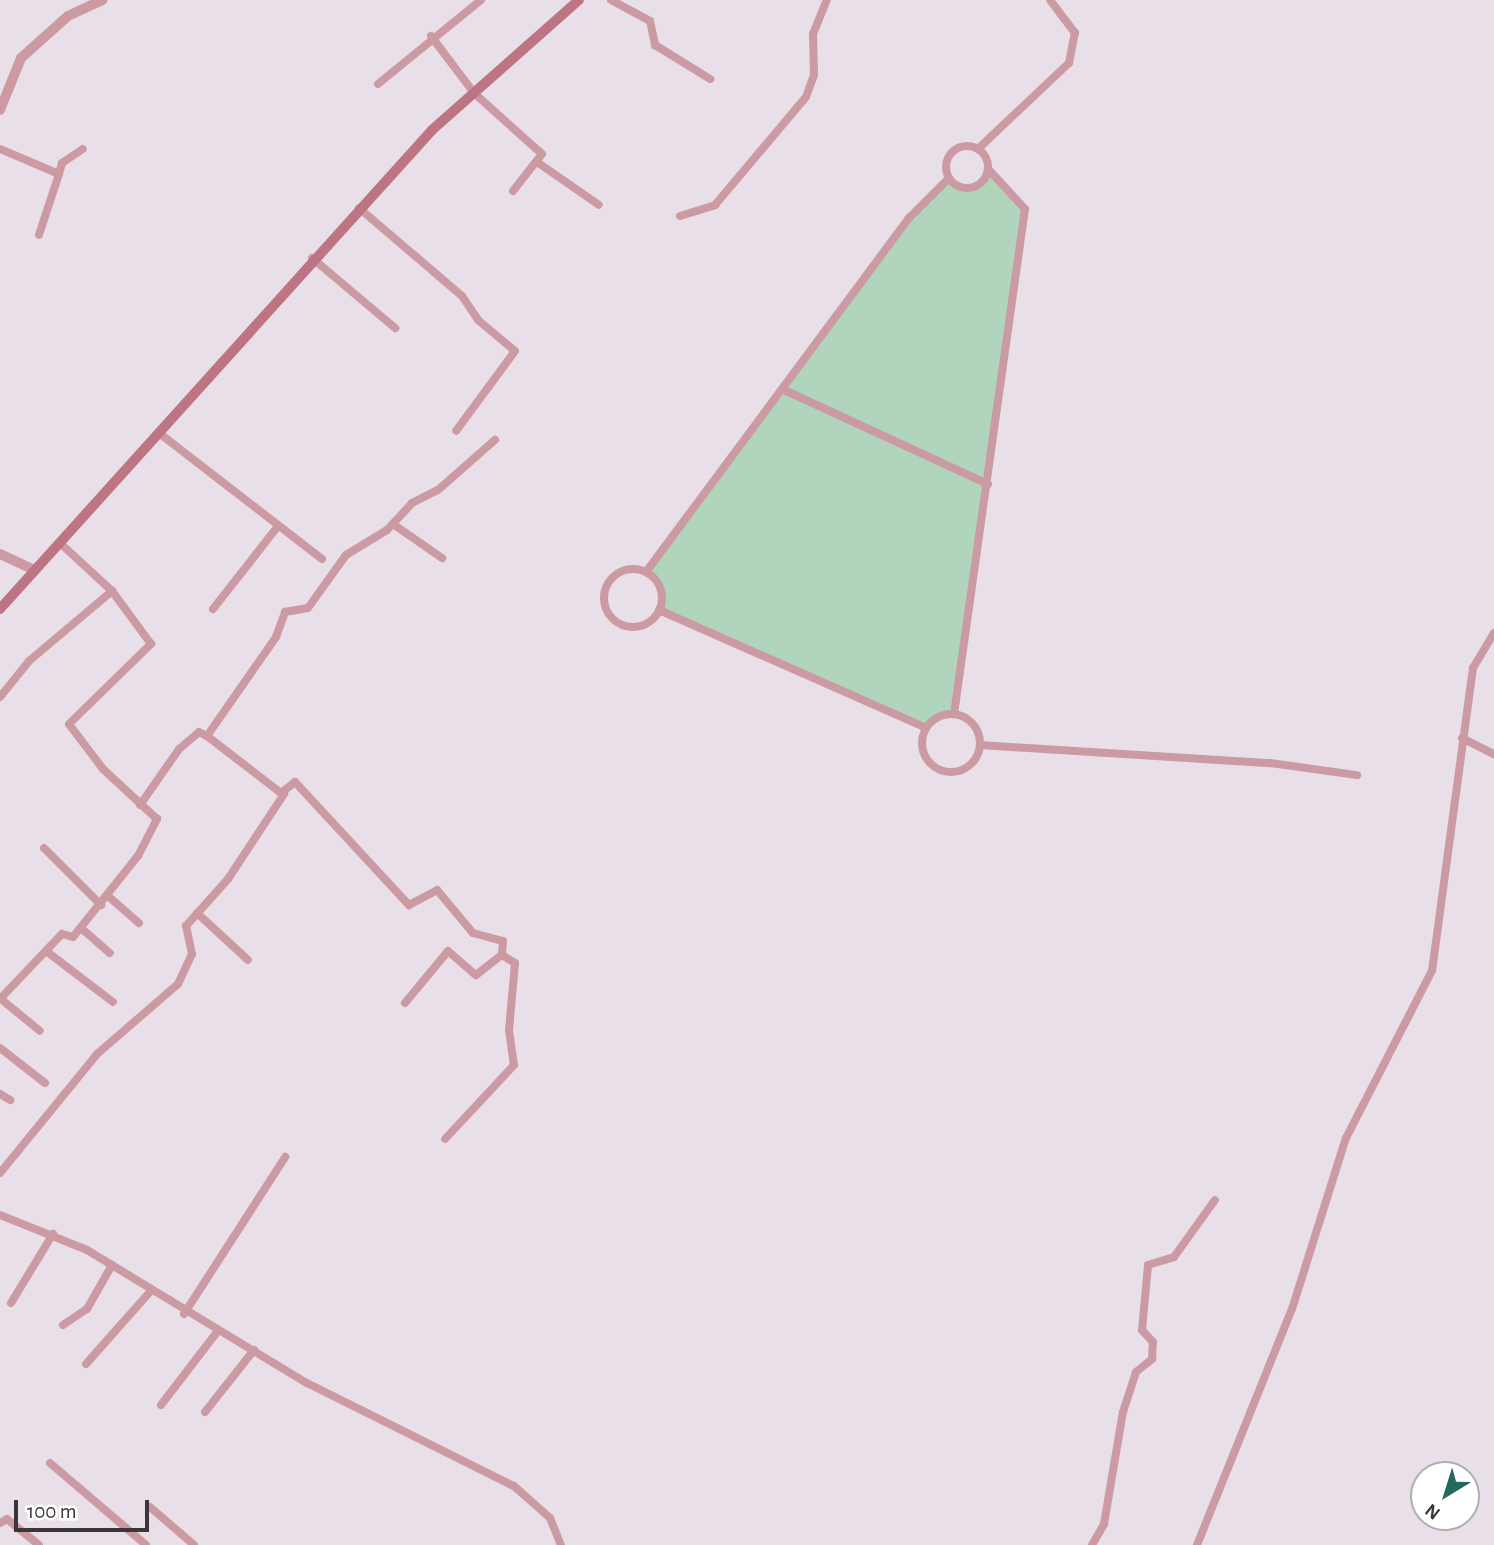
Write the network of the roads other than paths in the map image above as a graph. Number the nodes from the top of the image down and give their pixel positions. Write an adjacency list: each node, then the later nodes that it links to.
1 (102, 0): 11 (street)
2 (481, 0): 7 (street)
3 (579, 0): 10 (main road)
4 (611, 0): 8 (street)
5 (827, 0): 22 (street)
6 (1050, 0): 12 (street)
7 (431, 36): 9 (street); 10 (street)
8 (710, 79)
9 (378, 85)
10 (474, 93): 15 (street); 21 (main road)
11 (0, 110)
12 (979, 148): 16 (street); 18 (street)
13 (0, 149): 17 (street)
14 (83, 149): 17 (street)
15 (537, 162): 19 (street); 20 (street)
16 (989, 170): 18 (street); 30 (street)
17 (58, 174): 23 (street)
18 (949, 178): 26 (street)
19 (513, 191)
20 (599, 205)
21 (359, 208): 24 (main road); 27 (street)
22 (680, 216)
23 (39, 235)
24 (312, 258): 25 (street); 28 (main road)
25 (395, 328)
26 (782, 389): 30 (street); 38 (street)
27 (456, 430)
28 (159, 433): 32 (street); 33 (main road)
29 (495, 440): 31 (street)
30 (988, 484): 45 (street)
31 (393, 524): 36 (street); 47 (street)
32 (278, 526): 35 (street); 41 (street)
33 (60, 542): 37 (main road); 39 (street)
34 (0, 554): 37 (street)
35 (323, 558)
36 (442, 558)
37 (35, 570): 40 (main road)
38 (646, 572): 42 (street); 42 (street)
39 (111, 591): 44 (street); 53 (street)
40 (0, 609)
41 (213, 609)
42 (659, 610): 46 (street)
43 (1494, 633): 48 (street)
44 (0, 697)
45 (954, 714): 46 (street); 49 (street)
46 (926, 728): 49 (street)
47 (207, 736): 52 (street); 53 (street)
48 (1462, 738): 50 (street); 96 (street)
49 (980, 745): 51 (street)
50 (1494, 754)
51 (1357, 775)
52 (284, 794): 57 (street); 62 (street)
53 (140, 805): 55 (street)
54 (44, 848): 56 (street)
55 (108, 896): 56 (street); 58 (street)
56 (101, 905): 59 (street)
57 (197, 913): 63 (street); 74 (street)
58 (139, 923)
59 (81, 928): 60 (street); 61 (street)
60 (46, 951): 64 (street); 65 (street)
61 (110, 953)
62 (502, 955): 66 (street); 72 (street)
63 (248, 960)
64 (0, 999): 67 (street)
65 (113, 1002)
66 (405, 1003)
67 (40, 1031)
68 (0, 1048): 69 (street)
69 (45, 1083)
70 (0, 1094): 71 (street)
71 (10, 1100)
72 (445, 1139)
73 (285, 1157): 81 (street)
74 (0, 1173)
75 (1214, 1200): 95 (street)
76 (1, 1218): 77 (street)
77 (53, 1234): 78 (street); 80 (street)
78 (112, 1265): 79 (street); 82 (street)
79 (150, 1292): 81 (street); 85 (street)
80 (11, 1303)
81 (184, 1314): 83 (street)
82 (63, 1325)
83 (217, 1332): 84 (street); 86 (street)
84 (254, 1350): 87 (street); 94 (street)
85 (86, 1364)
86 (162, 1405)
87 (205, 1412)
88 (50, 1463): 92 (street)
89 (150, 1507): 93 (street)
90 (0, 1523): 91 (street)
91 (39, 1545)
92 (146, 1545)
93 (194, 1545)
94 (561, 1545)
95 (1092, 1545)
96 (1197, 1545)

